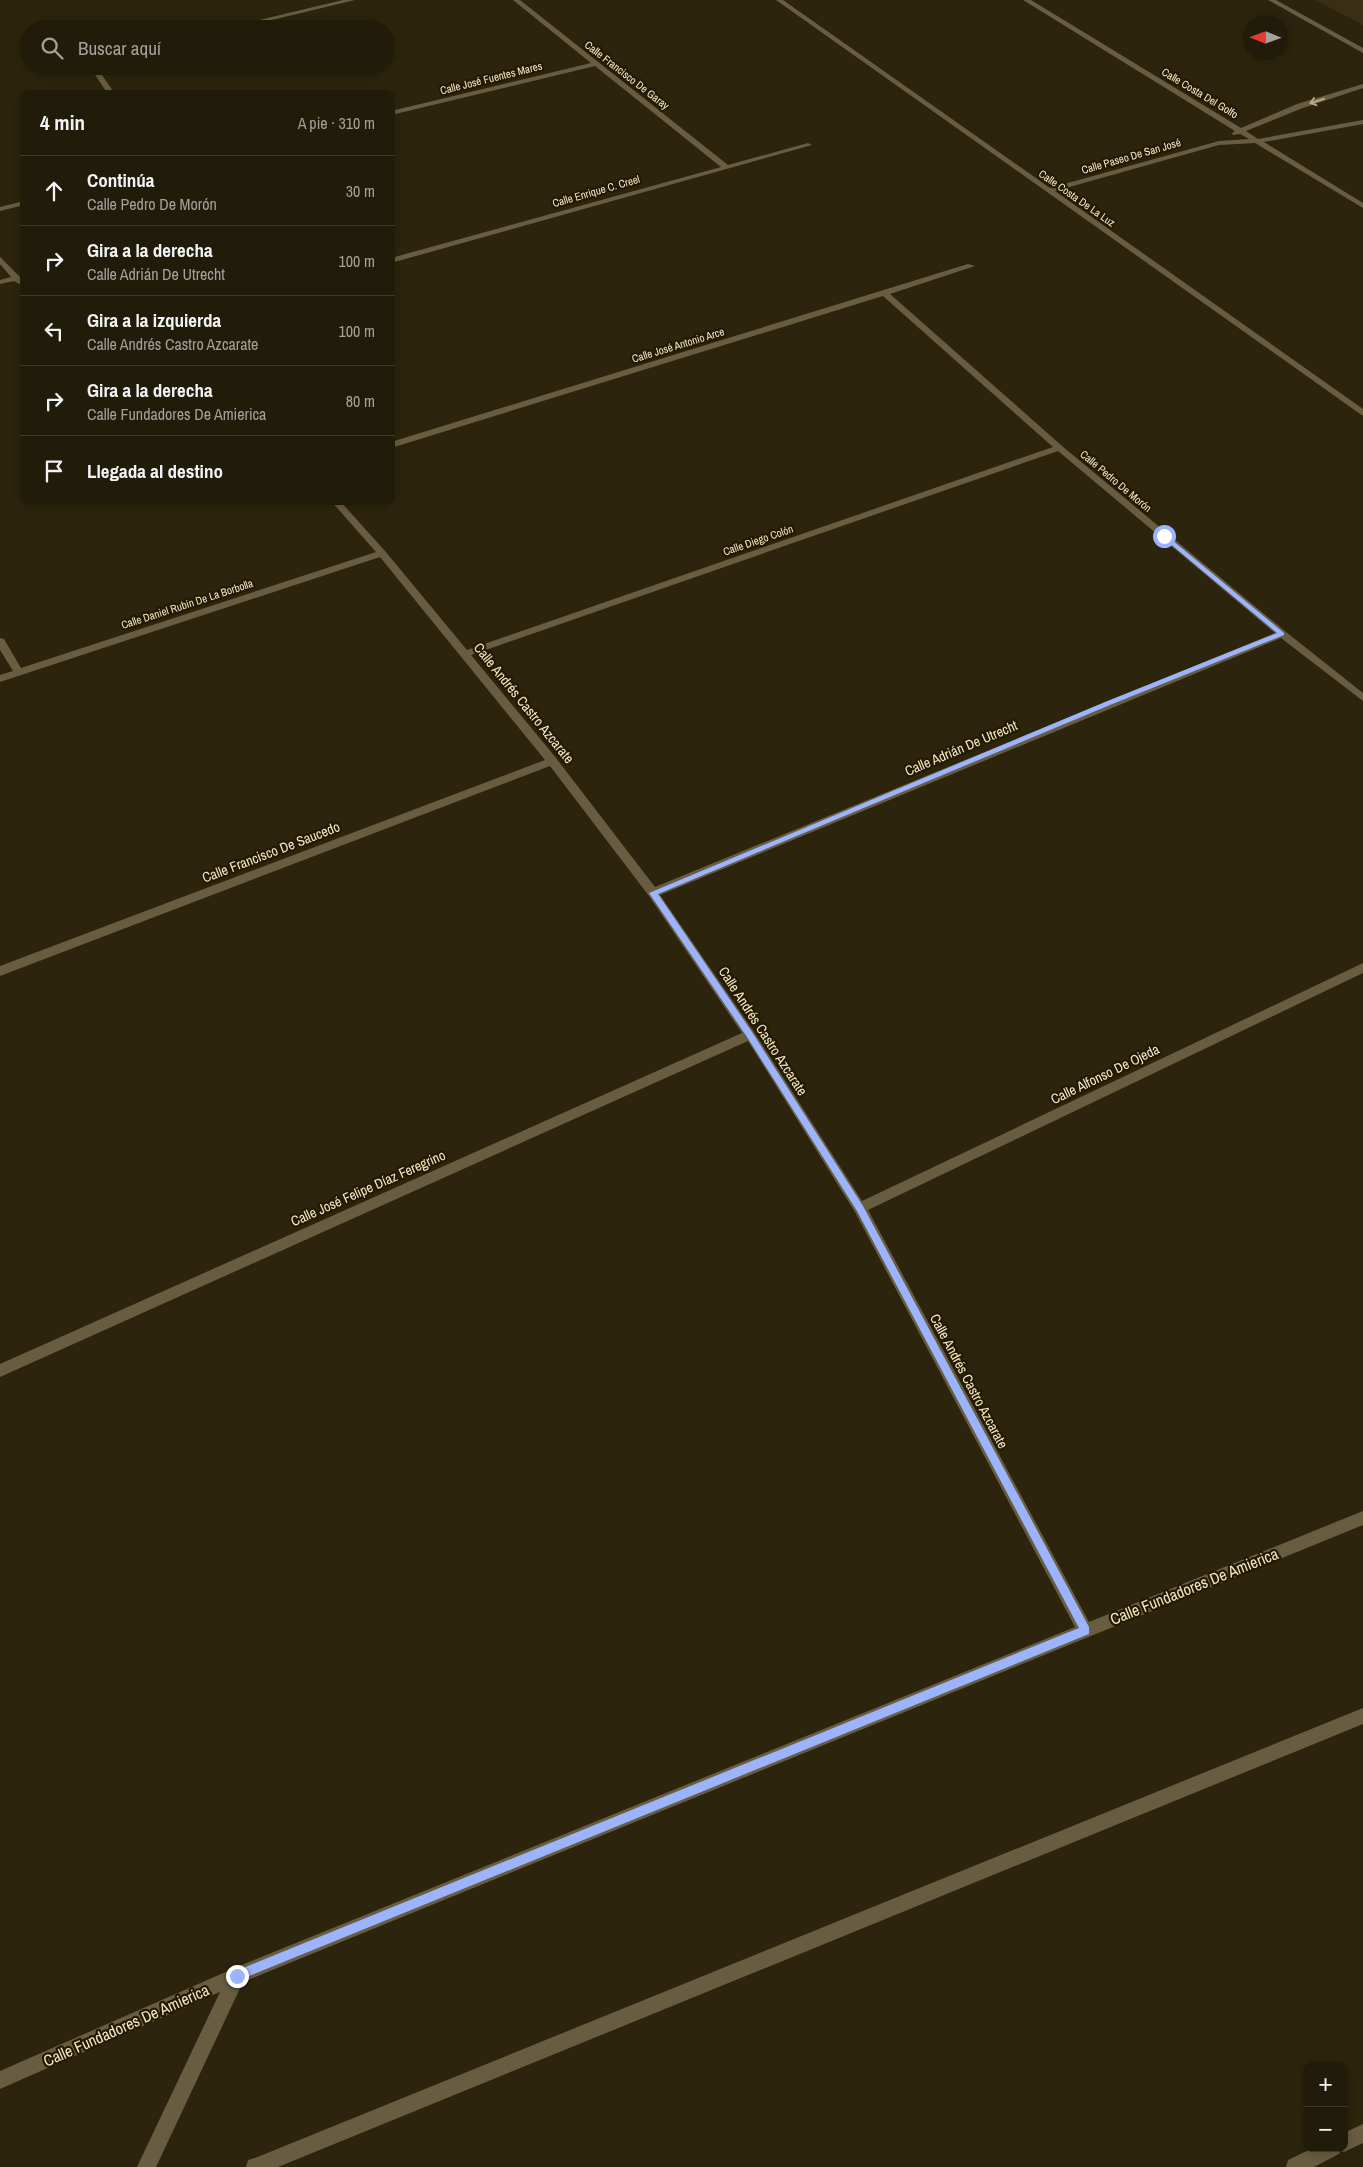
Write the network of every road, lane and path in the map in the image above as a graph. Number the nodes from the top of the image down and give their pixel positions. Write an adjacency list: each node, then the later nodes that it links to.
1 (352, 0): 6 (street)
2 (516, 0): 8 (street, Calle Francisco De Garay)
3 (780, 0): 19 (street, Calle Costa De La Luz)
4 (1026, 0): 14 (street, Calle Costa Del Golfo)
5 (1271, 0): 7 (street)
6 (264, 20)
7 (1363, 51)
8 (595, 64): 12 (street, Calle José Fuentes Mares); 18 (street, Calle Francisco De Garay)
9 (98, 75): 11 (street)
10 (1363, 86): 14 (street, Calle Paseo De San José, one-way to 14)
11 (109, 90)
12 (395, 112)
13 (1363, 122): 15 (street, Calle Paseo De San José)
14 (1240, 131): 15 (street, Calle Costa Del Golfo); 16 (street, Calle Paseo De San José)
15 (1256, 141): 16 (street, Calle Paseo De San José); 21 (street, Calle Costa Del Golfo)
16 (1219, 143): 19 (street, Calle Paseo De San José)
17 (808, 145): 18 (street, Calle Enrique C. Creel)
18 (726, 167): 24 (street, Calle Enrique C. Creel)
19 (1048, 191): 30 (street, Calle Costa De La Luz)
20 (20, 204): 22 (street)
21 (1363, 206)
22 (0, 209)
23 (0, 259): 26 (street)
24 (395, 259)
25 (971, 266): 29 (street, Calle José Antonio Arce)
26 (16, 278): 27 (street); 28 (street)
27 (20, 281)
28 (0, 282)
29 (886, 293): 31 (street, Calle José Antonio Arce); 32 (street, Calle Pedro De Morón)
30 (1363, 413)
31 (395, 444)
32 (1059, 448): 35 (street, Calle Pedro De Morón); 37 (street, Calle Diego Colón)
33 (339, 505): 34 (street, Calle Andrés Castro Azcarate)
34 (382, 553): 37 (street, Calle Andrés Castro Azcarate); 38 (street, Calle Daniel Rubín De La Borbolla)
35 (1282, 634): 40 (street, Calle Pedro De Morón); 42 (street, Calle Adrián De Utrecht)
36 (0, 641): 38 (street)
37 (465, 654): 41 (street, Calle Andrés Castro Azcarate)
38 (19, 672): 39 (street, Calle Daniel Rubín De La Borbolla)
39 (0, 679)
40 (1363, 698)
41 (552, 761): 42 (street, Calle Andrés Castro Azcarate); 44 (street, Calle Francisco De Saucedo)
42 (653, 893): 45 (street, Calle Andrés Castro Azcarate)
43 (1363, 968): 46 (street, Calle Alfonso De Ojeda)
44 (0, 971)
45 (750, 1035): 46 (street, Calle Andrés Castro Azcarate); 47 (street, Calle José Felipe Díaz Feregrino)
46 (860, 1208): 49 (street, Calle Andrés Castro Azcarate)
47 (0, 1370)
48 (1363, 1518): 49 (street, Calle Fundadores De Amierica)
49 (1085, 1630): 51 (street, Calle Fundadores De Amierica)
50 (1363, 1716): 57 (street)
51 (237, 1976): 52 (street, Calle Fundadores De Amierica); 56 (street)
52 (0, 2080)
53 (1363, 2134): 54 (street)
54 (1348, 2141)
55 (1325, 2152): 58 (street)
56 (146, 2167)
57 (255, 2167)
58 (1295, 2167)

